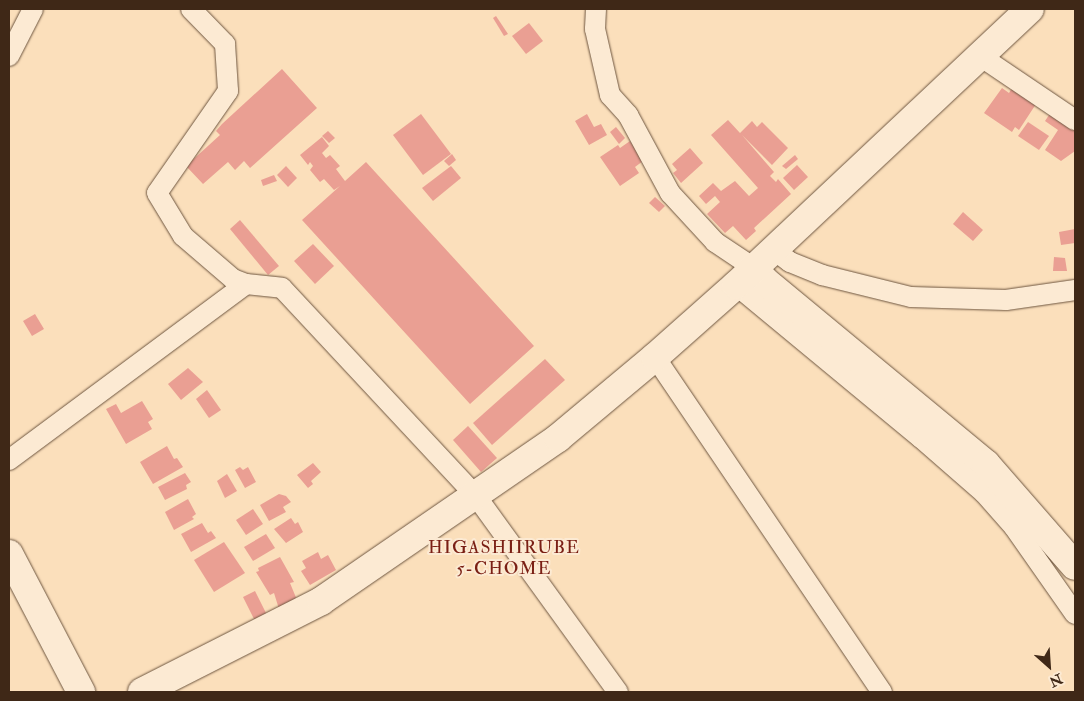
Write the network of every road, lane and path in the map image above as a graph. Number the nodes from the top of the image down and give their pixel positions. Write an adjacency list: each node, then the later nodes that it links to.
1 (33, 9): 5 (street)
2 (191, 9): 10 (street)
3 (596, 9): 9 (street)
4 (1030, 9): 6 (street)
5 (9, 56)
6 (980, 56): 7 (street); 8 (street)
7 (1075, 120)
8 (774, 250): 9 (street); 11 (street)
9 (745, 276): 12 (street); 16 (street); 17 (street)
10 (246, 284): 13 (street); 14 (street)
11 (1075, 290)
12 (655, 357): 14 (street); 21 (street)
13 (9, 460)
14 (476, 496): 19 (street); 20 (street)
15 (9, 554): 18 (street)
16 (1074, 567)
17 (1075, 614)
18 (81, 692)
19 (142, 692)
20 (618, 692)
21 (882, 692)

